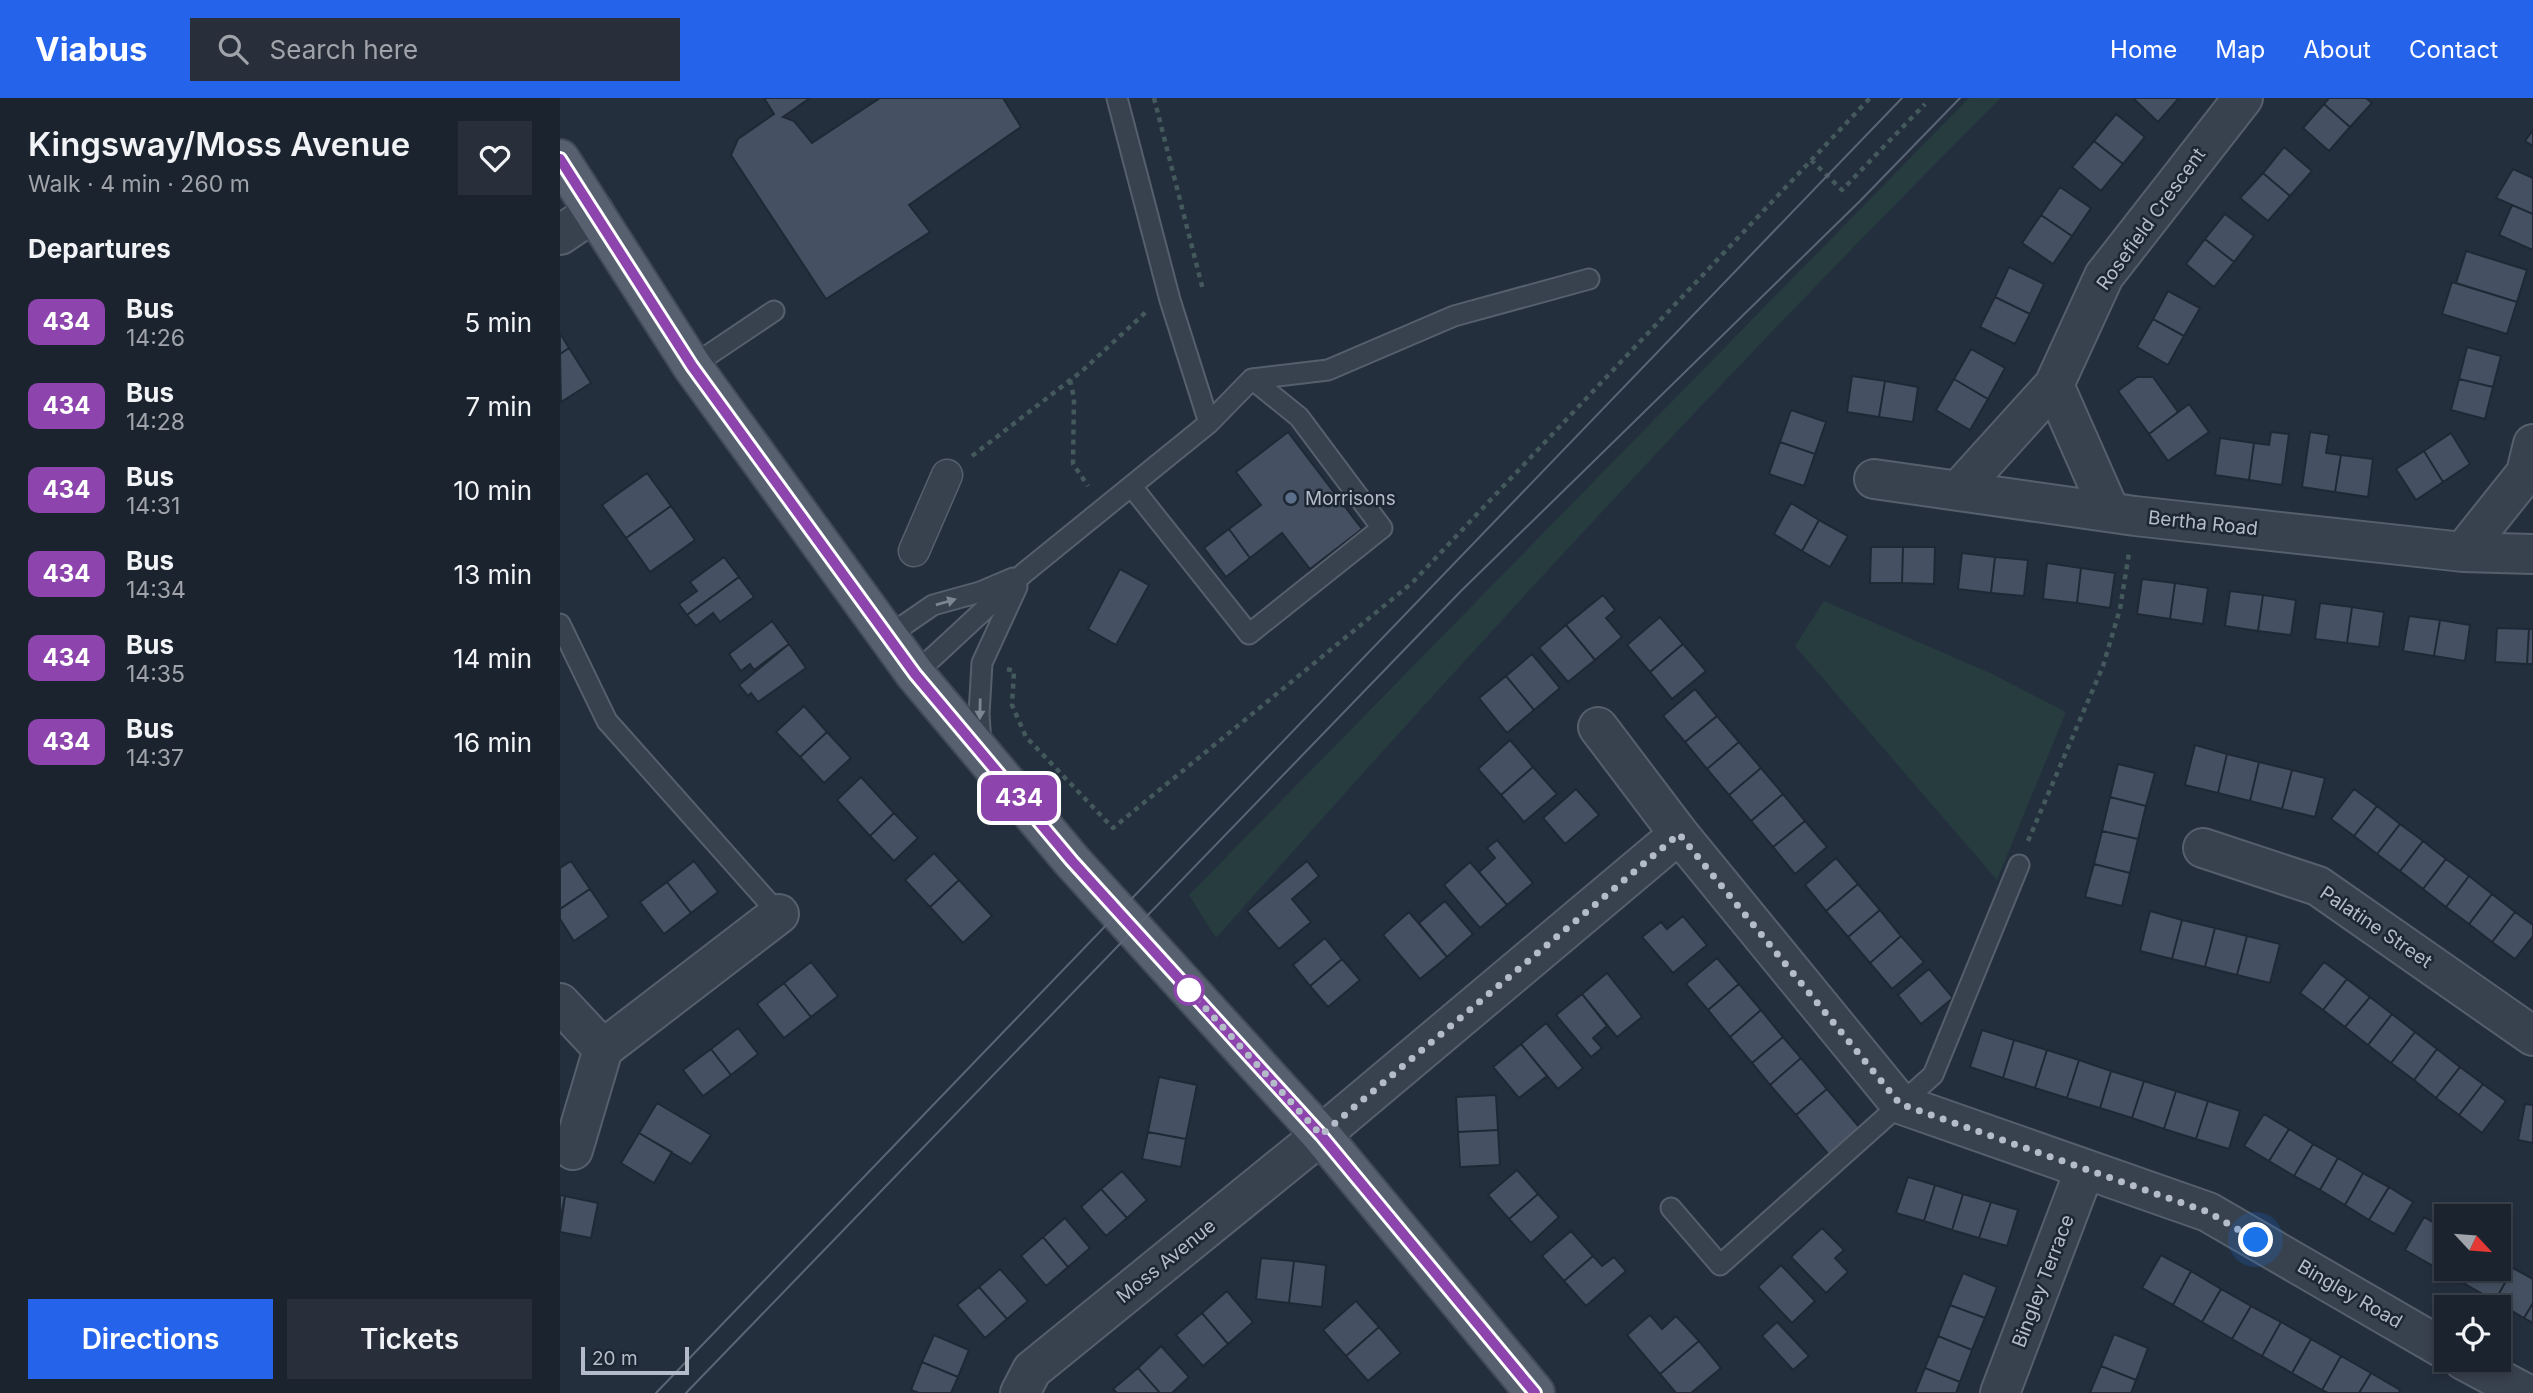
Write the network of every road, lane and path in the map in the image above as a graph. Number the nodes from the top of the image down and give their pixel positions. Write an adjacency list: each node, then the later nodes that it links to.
1 (1117, 98): 18 (lane)
2 (1154, 98): 11 (path)
3 (1870, 98): 7 (path)
4 (2243, 98): 17 (street, Rosefield Crescent)
5 (1925, 104): 7 (path)
6 (560, 159): 8 (main road)
7 (1811, 160): 32 (path)
8 (594, 212): 9 (street); 14 (main road)
9 (560, 234)
10 (1589, 279): 15 (lane)
11 (1203, 290)
12 (1154, 304): 16 (path)
13 (774, 311): 14 (lane)
14 (692, 366): 31 (main road)
15 (1252, 379): 18 (lane); 22 (lane)
16 (1070, 380): 20 (path); 24 (path)
17 (2054, 385): 23 (street, Rosefield Crescent); 25 (street)
18 (1209, 423): 22 (lane)
19 (2531, 466): 27 (street)
20 (947, 475): 26 (street)
21 (1874, 479): 23 (street, Bertha Road)
22 (1132, 487): 24 (lane)
23 (1958, 491): 25 (street, Bertha Road)
24 (1104, 509): 29 (lane)
25 (2122, 514): 27 (street, Bertha Road); 38 (path)
26 (914, 551)
27 (2463, 552): 28 (street, Bertha Road)
28 (2533, 554)
29 (1024, 573): 31 (lane, one-way to 29); 33 (lane); 35 (lane, one-way to 35)
30 (560, 624): 39 (lane)
31 (888, 636): 33 (main road)
32 (1014, 671)
33 (915, 674): 35 (main road)
34 (1598, 727): 36 (street)
35 (982, 754): 44 (main road)
36 (1679, 834): 43 (street); 44 (street, Moss Avenue)
37 (2203, 848): 41 (street, Palatine Street)
38 (2018, 864): 43 (lane)
39 (779, 914): 42 (street)
40 (560, 1003): 42 (street)
41 (2533, 1036)
42 (603, 1049): 45 (street)
43 (1900, 1104): 46 (street, Bingley Road); 47 (lane)
44 (1321, 1135): 49 (street, Moss Avenue); 50 (main road)
45 (573, 1150)
46 (2085, 1169): 48 (street, Bingley Road); 51 (street, Bingley Terrace)
47 (1671, 1209)
48 (2434, 1343)
49 (1020, 1393)
50 (1535, 1393)
51 (2000, 1393)

